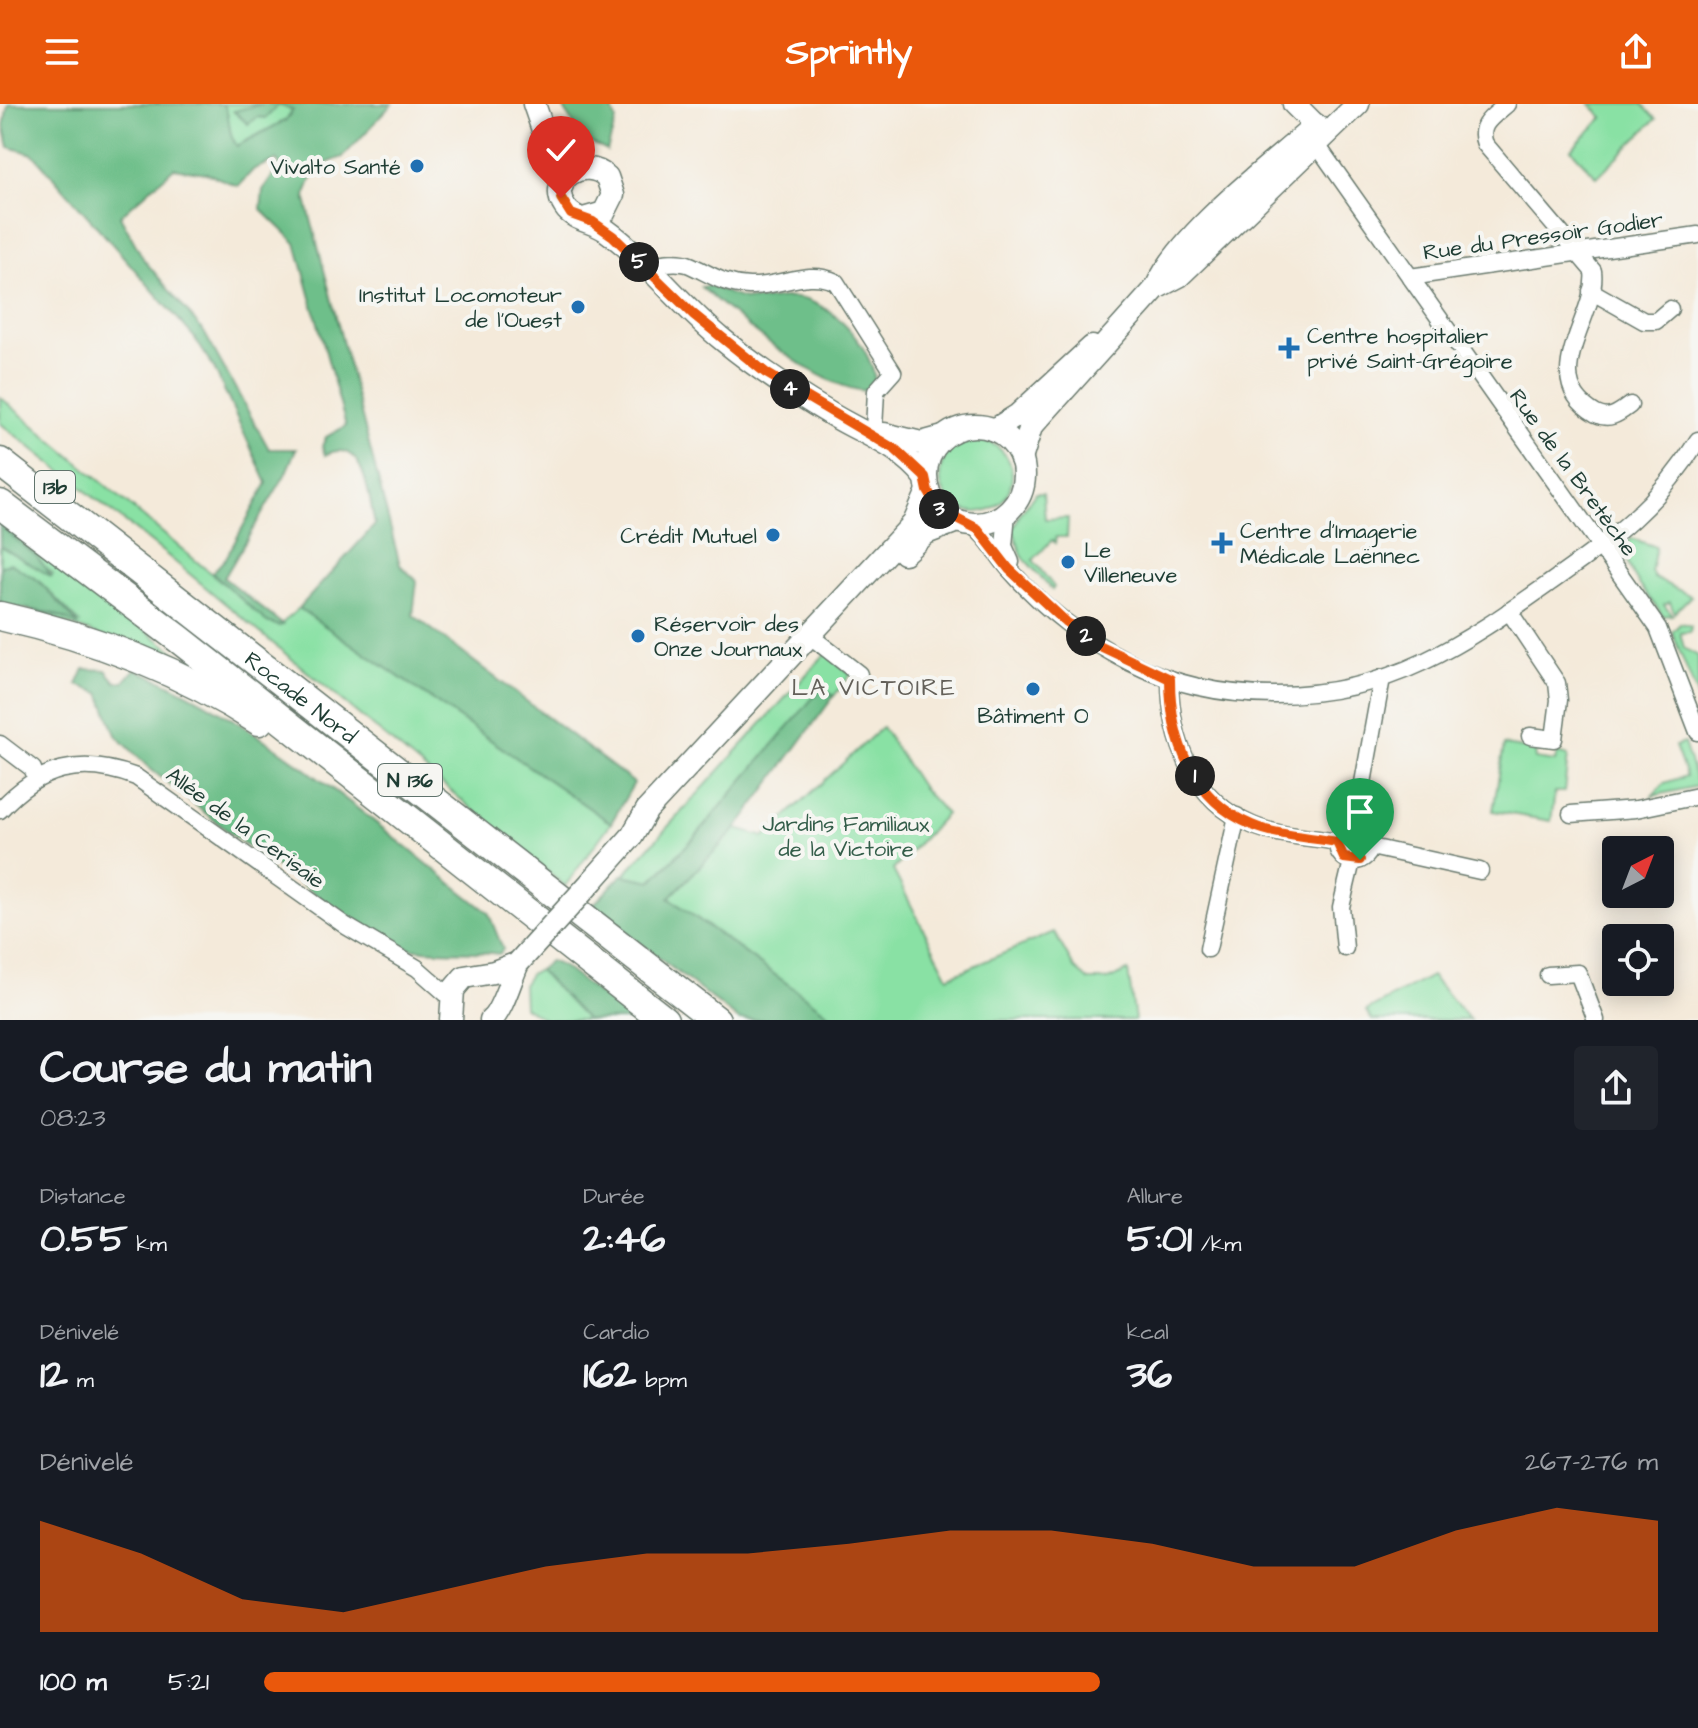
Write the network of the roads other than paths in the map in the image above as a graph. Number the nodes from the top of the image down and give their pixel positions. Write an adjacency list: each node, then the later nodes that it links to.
1 (534, 104): 6 (main road)
2 (1294, 104): 7 (main road)
3 (1344, 104): 7 (main road)
4 (1358, 104): 7 (main road)
5 (1507, 104): 14 (street)
6 (543, 128): 8 (main road); 9 (main road)
7 (1316, 134): 16 (street, Rue de la Bretèche); 19 (main road)
8 (581, 168): 9 (main road); 10 (main road)
9 (562, 185): 11 (main road)
10 (612, 201): 11 (main road); 15 (main road)
11 (583, 219): 28 (main road)
12 (1698, 227): 13 (street, Rue du Pressoir Godier)
13 (1690, 235): 14 (street, Rue du Pressoir Godier)
14 (1579, 252): 16 (street, Rue du Pressoir Godier); 17 (street)
15 (652, 265): 21 (main road); 21 (street)
16 (1410, 277): 33 (street, Rue de la Bretèche)
17 (1591, 291): 18 (street); 20 (street)
18 (1670, 309)
19 (1107, 339): 22 (main road); 26 (main road)
20 (1630, 405)
21 (874, 429): 23 (main road)
22 (994, 430): 23 (main road); 26 (main road)
23 (943, 437): 28 (main road)
24 (0, 439): 32 (highway, 13b)
25 (1698, 440): 33 (street)
26 (1021, 459): 30 (main road)
27 (0, 462): 32 (highway, Rocade Nord / N 136)
28 (927, 484): 31 (main road); 51 (main road)
29 (0, 504): 46 (highway, Rocade Nord / N 136)
30 (1007, 513): 31 (main road); 34 (street)
31 (963, 523): 34 (street); 37 (main road)
32 (104, 539): 66 (highway, Rocade Nord / N 136)
33 (1601, 547): 35 (street); 41 (street, Rue de la Bretèche)
34 (1029, 590): 40 (street)
35 (1509, 611): 39 (street); 42 (street)
36 (0, 616): 46 (highway)
37 (823, 644): 38 (street); 51 (main road)
38 (859, 674)
39 (1382, 678): 40 (street); 50 (street)
40 (1170, 679): 49 (street)
41 (1698, 732)
42 (1530, 736)
43 (0, 744): 44 (street)
44 (35, 777): 47 (street); 59 (street, Allée de la Cerisaie)
45 (1698, 796): 48 (street)
46 (382, 798): 65 (highway, Rocade Nord / N 136)
47 (0, 810)
48 (1571, 814)
49 (1237, 816): 52 (street); 57 (street)
50 (1355, 827): 52 (street); 53 (street)
51 (632, 836): 58 (main road, bridge)
52 (1337, 842): 54 (street)
53 (1371, 847): 54 (street); 55 (street)
54 (1352, 861): 56 (street)
55 (1480, 871)
56 (1345, 948)
57 (1208, 949)
58 (518, 963): 61 (main road); 62 (main road)
59 (417, 968): 61 (street, Allée de la Cerisaie); 63 (street, Allée de la Cerisaie)
60 (1548, 975): 67 (street)
61 (474, 976): 62 (main road); 63 (main road)
62 (502, 994): 64 (main road)
63 (455, 1011)
64 (491, 1020)
65 (664, 1020)
66 (716, 1020)
67 (1596, 1020)

